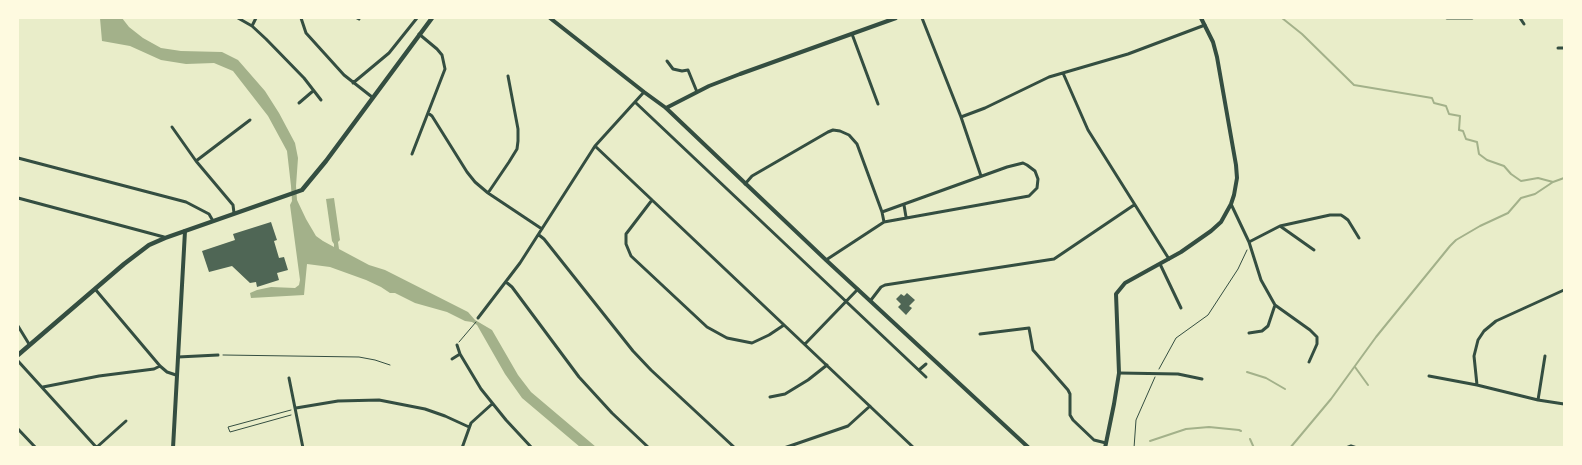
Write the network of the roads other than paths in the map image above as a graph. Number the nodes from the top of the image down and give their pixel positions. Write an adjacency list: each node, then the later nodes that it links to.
1 (238, 18): 15 (street)
2 (256, 18): 15 (street)
3 (301, 18): 23 (street)
4 (416, 18): 23 (street)
5 (432, 18): 16 (main road)
6 (550, 18): 25 (street)
7 (896, 18): 17 (street)
8 (922, 18): 34 (street)
9 (1201, 18): 14 (street)
10 (1447, 18): 11 (street)
11 (1472, 18)
12 (1520, 18): 13 (street)
13 (1524, 24)
14 (1204, 25): 21 (street); 47 (street)
15 (252, 26): 24 (street)
16 (419, 34): 27 (main road); 33 (street)
17 (852, 34): 26 (street); 31 (street)
18 (1558, 48): 19 (street)
19 (1564, 48)
20 (667, 62): 26 (street)
21 (1062, 73): 34 (street); 46 (street)
22 (508, 76): 43 (street)
23 (353, 83): 27 (street)
24 (313, 91): 28 (street); 29 (street)
25 (644, 92): 30 (street); 32 (street)
26 (697, 92): 32 (street)
27 (372, 97): 50 (main road)
28 (321, 100)
29 (299, 103)
30 (636, 103): 37 (street); 70 (street)
31 (878, 104)
32 (666, 108): 42 (street)
33 (428, 113): 38 (street); 43 (street)
34 (961, 117): 41 (street)
35 (250, 120): 40 (street)
36 (172, 127): 40 (street)
37 (595, 146): 45 (street); 55 (street)
38 (412, 154)
39 (18, 158): 52 (street)
40 (196, 161): 50 (street)
41 (981, 176): 48 (street); 51 (street)
42 (745, 184): 49 (street); 63 (street)
43 (488, 193): 55 (street)
44 (18, 198): 58 (street)
45 (652, 200): 74 (street); 74 (street)
46 (1134, 204): 62 (street); 69 (street)
47 (1231, 204): 60 (street); 62 (street)
48 (904, 205): 49 (street); 51 (street)
49 (882, 212): 53 (street)
50 (234, 214): 52 (main road)
51 (906, 217): 53 (street)
52 (213, 221): 56 (main road)
53 (884, 222): 63 (street)
54 (1280, 226): 59 (street); 60 (street); 61 (street)
55 (542, 229): 57 (street)
56 (185, 231): 58 (main road); 85 (street)
57 (539, 235): 65 (street); 118 (street)
58 (165, 238): 67 (main road)
59 (1359, 238)
60 (1249, 242): 71 (street)
61 (1314, 250)
62 (1169, 259): 64 (street)
63 (826, 260): 66 (street)
64 (1160, 264): 72 (street); 93 (street)
65 (506, 282): 73 (street); 117 (street)
66 (858, 288): 69 (street); 70 (street)
67 (95, 289): 78 (main road); 91 (street)
68 (1564, 290): 99 (street)
69 (871, 300): 121 (street)
70 (845, 302): 79 (street); 92 (street)
71 (1275, 305): 76 (street); 88 (street)
72 (1182, 308)
73 (478, 318)
74 (784, 325): 79 (street)
75 (18, 326): 78 (street)
76 (1249, 333)
77 (980, 334): 110 (street)
78 (29, 344): 82 (main road)
79 (805, 344): 90 (street)
80 (457, 345): 81 (street)
81 (460, 354): 86 (street); 103 (street)
82 (18, 355)
83 (218, 356): 85 (street)
84 (1545, 356): 102 (street)
85 (178, 357): 94 (street)
86 (452, 359)
87 (18, 362): 100 (street)
88 (1309, 362)
89 (926, 364): 92 (street)
90 (827, 365): 101 (street); 105 (street)
91 (160, 366): 94 (street); 100 (street)
92 (919, 370): 96 (street)
93 (1119, 374): 98 (street); 110 (street)
94 (176, 375): 113 (street)
95 (1428, 376): 99 (street)
96 (926, 377)
97 (290, 378): 106 (street)
98 (1202, 379)
99 (1477, 385): 102 (street)
100 (43, 387): 111 (street)
101 (770, 397)
102 (1538, 400): 104 (street)
103 (492, 404): 108 (street); 116 (street)
104 (1564, 404)
105 (870, 406): 119 (street); 120 (street)
106 (296, 408): 108 (street); 114 (street)
107 (126, 421): 111 (street)
108 (469, 427): 115 (street)
109 (18, 429): 112 (street)
110 (1105, 445)
111 (97, 447)
112 (36, 448)
113 (173, 448)
114 (303, 448)
115 (462, 448)
116 (532, 448)
117 (649, 448)
118 (735, 448)
119 (784, 448)
120 (914, 448)
121 (1029, 448)
122 (1346, 448): 123 (street)
123 (1357, 448)

